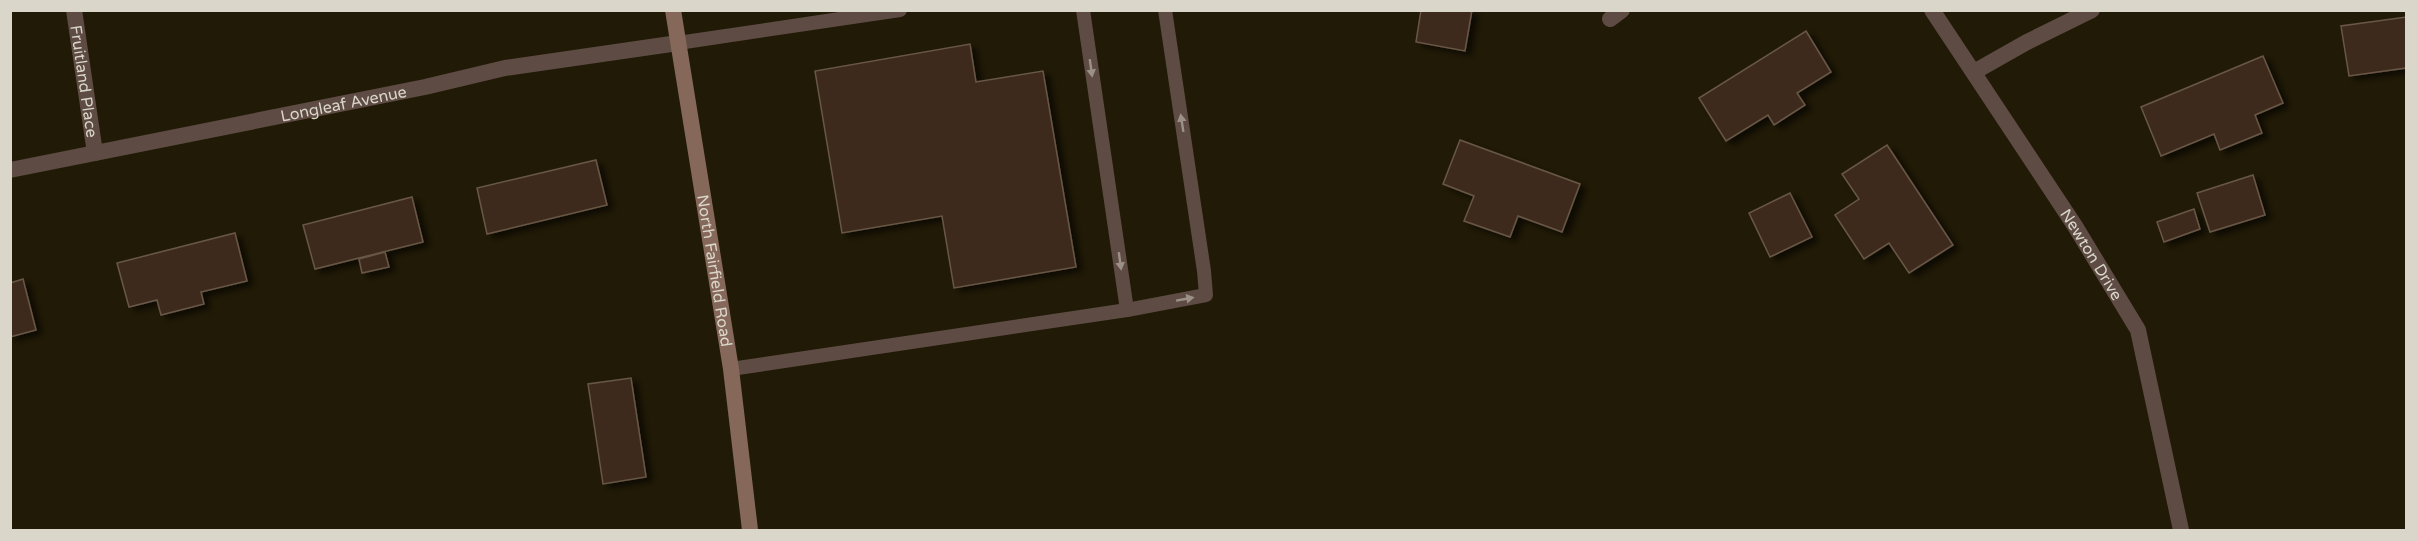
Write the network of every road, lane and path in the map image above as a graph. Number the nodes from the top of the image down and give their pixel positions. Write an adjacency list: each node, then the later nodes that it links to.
1 (74, 10): 10 (street, Fruitland Place)
2 (673, 10): 8 (main road, North Fairfield Road)
3 (900, 10): 8 (lane)
4 (1083, 10): 12 (lane, one-way to 12)
5 (1165, 10): 12 (lane, one-way to 5)
6 (1932, 10): 9 (street, Newton Drive)
7 (2092, 10): 9 (street)
8 (678, 43): 10 (street, Longleaf Avenue); 13 (main road, North Fairfield Road)
9 (1974, 72): 15 (street, Newton Drive)
10 (95, 153): 11 (street, Longleaf Avenue)
11 (10, 170)
12 (1127, 310): 13 (lane)
13 (731, 369): 14 (main road, North Fairfield Road)
14 (750, 531)
15 (2181, 531)

